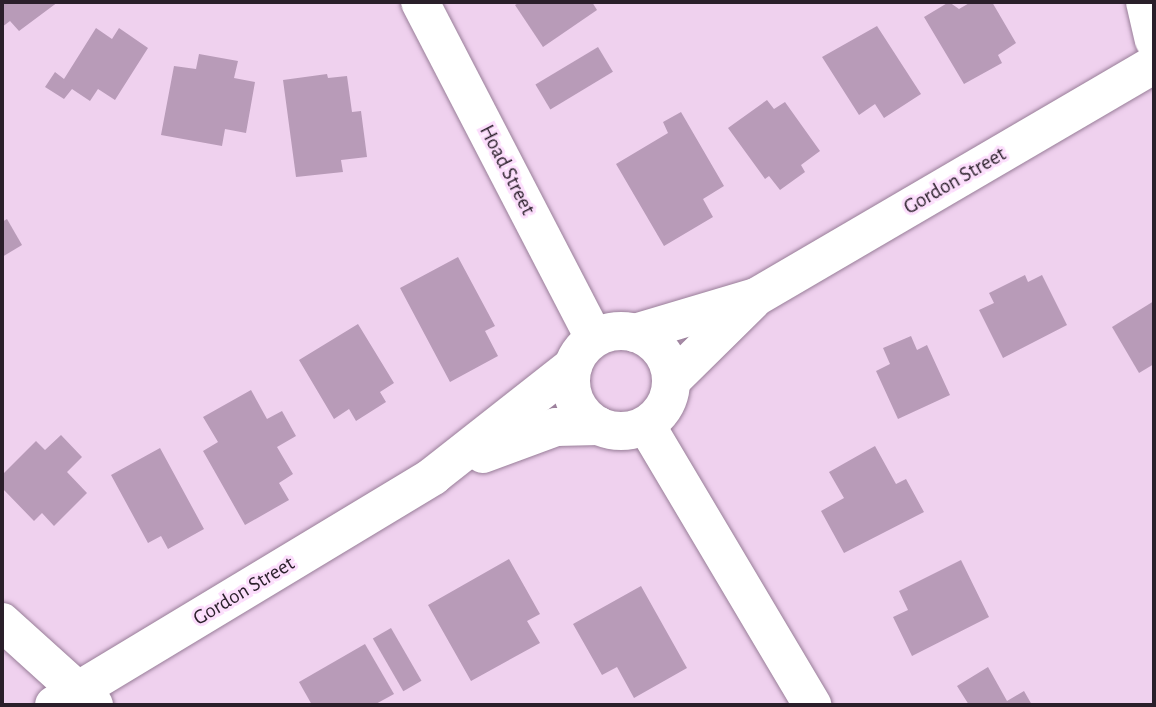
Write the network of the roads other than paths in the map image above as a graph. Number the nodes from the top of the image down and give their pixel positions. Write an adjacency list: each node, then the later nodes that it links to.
1 (419, 2): 7 (street, Hoad Street)
2 (1145, 2): 3 (street)
3 (1154, 40)
4 (1154, 64): 5 (street, Gordon Street)
5 (756, 297): 6 (street, Gordon Street); 8 (street, Gordon Street)
6 (635, 333): 7 (street); 8 (street)
7 (583, 352): 10 (street); 11 (street, Gordon Street)
8 (671, 382): 9 (street)
9 (646, 425): 10 (street); 14 (street)
10 (599, 426): 11 (street, Gordon Street)
11 (433, 475): 13 (street, Gordon Street)
12 (2, 622): 13 (street)
13 (75, 700)
14 (811, 705)

